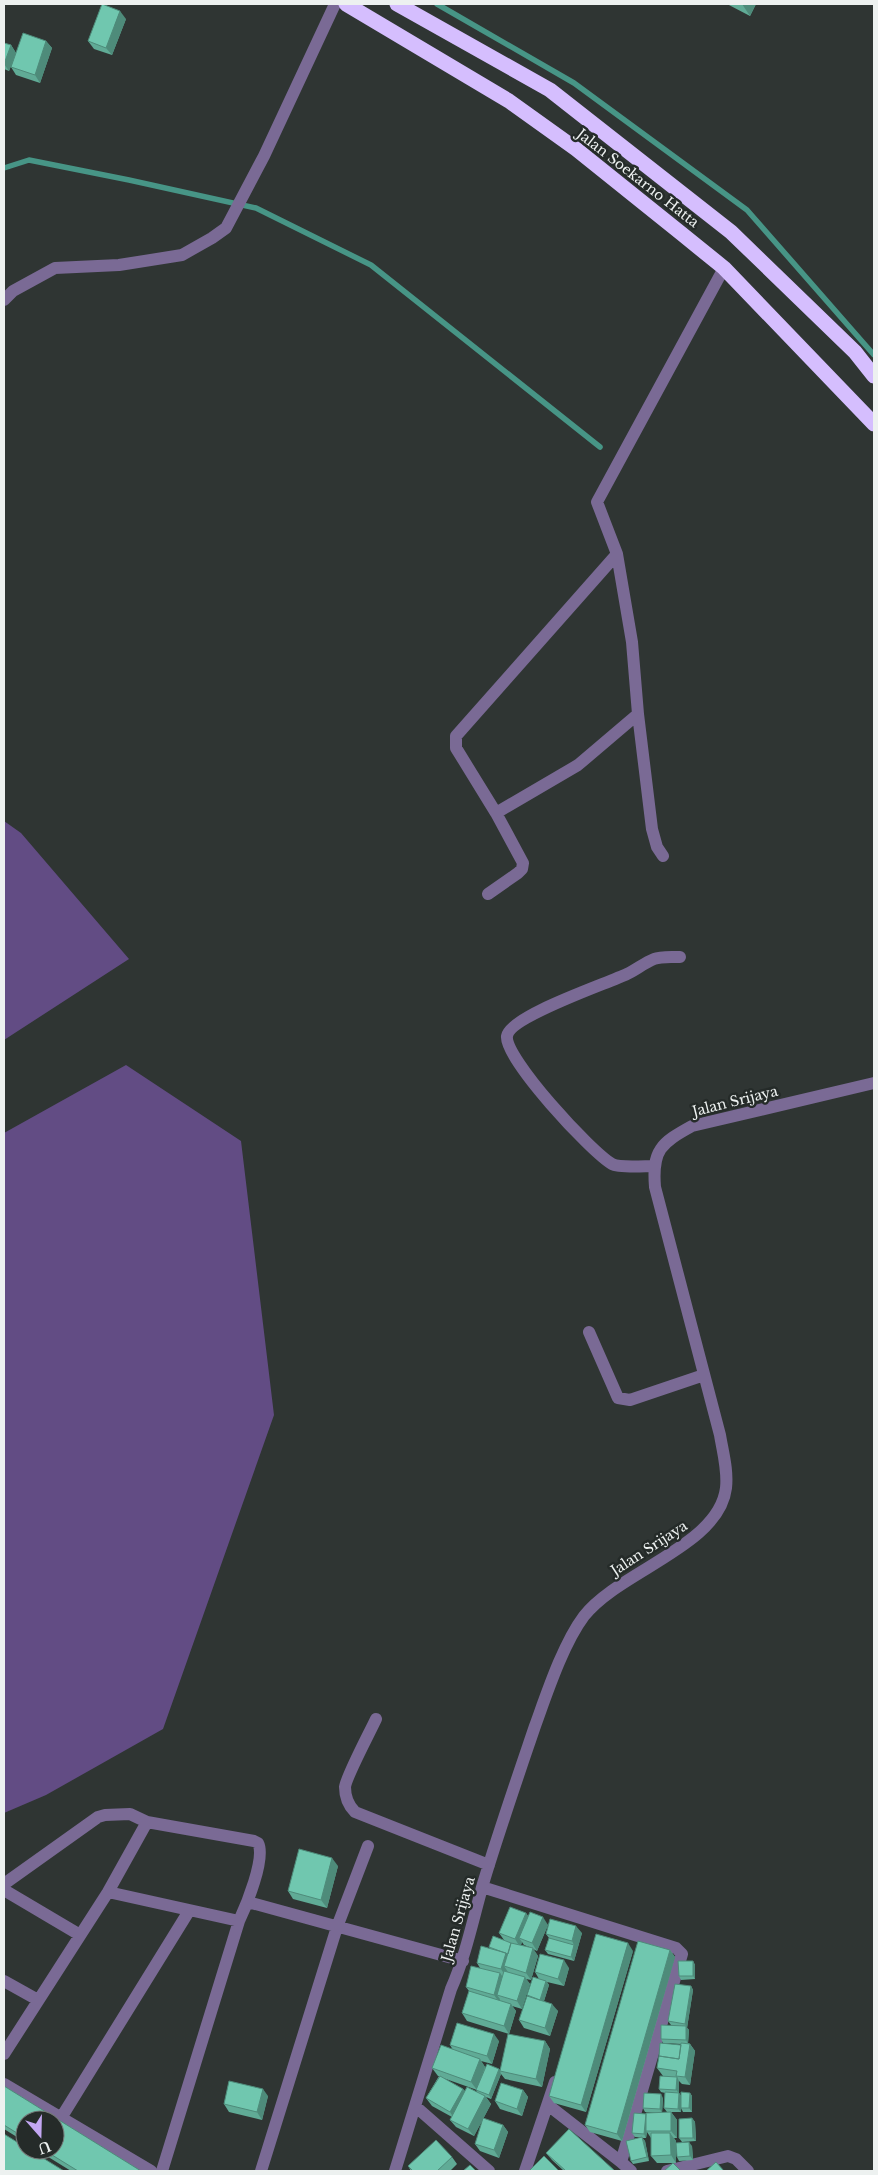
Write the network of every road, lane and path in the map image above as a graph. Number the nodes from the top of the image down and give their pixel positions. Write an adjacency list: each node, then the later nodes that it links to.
1 (335, 4): 5 (street)
2 (346, 4): 4 (highway, Jalan Soekarno Hatta)
3 (397, 4): 6 (highway, Jalan Soekarno Hatta)
4 (724, 268): 7 (highway, Jalan Soekarno Hatta); 8 (street)
5 (4, 300)
6 (874, 376)
7 (874, 424)
8 (617, 554): 9 (street); 10 (street)
9 (638, 714): 10 (street); 11 (street)
10 (496, 813): 12 (street)
11 (663, 856)
12 (488, 894)
13 (680, 957): 15 (street)
14 (874, 1083): 15 (street, Jalan Srijaya)
15 (653, 1166): 17 (street, Jalan Srijaya)
16 (589, 1332): 17 (street)
17 (704, 1375): 21 (street, Jalan Srijaya)
18 (376, 1719): 21 (street)
19 (147, 1822): 22 (street); 25 (street); 26 (street)
20 (368, 1846): 29 (street)
21 (489, 1865): 23 (street, Jalan Srijaya)
22 (4, 1884)
23 (482, 1887): 31 (street, Jalan Srijaya); 42 (street)
24 (4, 1890): 30 (street)
25 (108, 1892): 27 (street); 30 (street)
26 (248, 1902): 28 (street); 29 (street)
27 (189, 1911): 28 (street); 40 (street)
28 (239, 1921): 44 (street)
29 (337, 1927): 31 (street); 45 (street)
30 (80, 1936): 33 (street)
31 (463, 1962): 38 (street, Jalan Srijaya)
32 (4, 1980): 33 (street)
33 (38, 2000): 34 (street)
34 (4, 2054)
35 (560, 2068): 37 (street)
36 (4, 2084): 39 (street)
37 (548, 2105): 42 (street); 48 (street)
38 (415, 2106): 46 (street, Jalan Srijaya); 47 (street)
39 (48, 2110)
40 (65, 2112)
41 (65, 2120): 43 (street)
42 (621, 2162): 49 (street)
43 (151, 2171)
44 (162, 2171)
45 (262, 2171)
46 (395, 2171)
47 (489, 2171)
48 (525, 2171)
49 (631, 2171)
50 (667, 2171): 51 (street)
51 (748, 2171)

